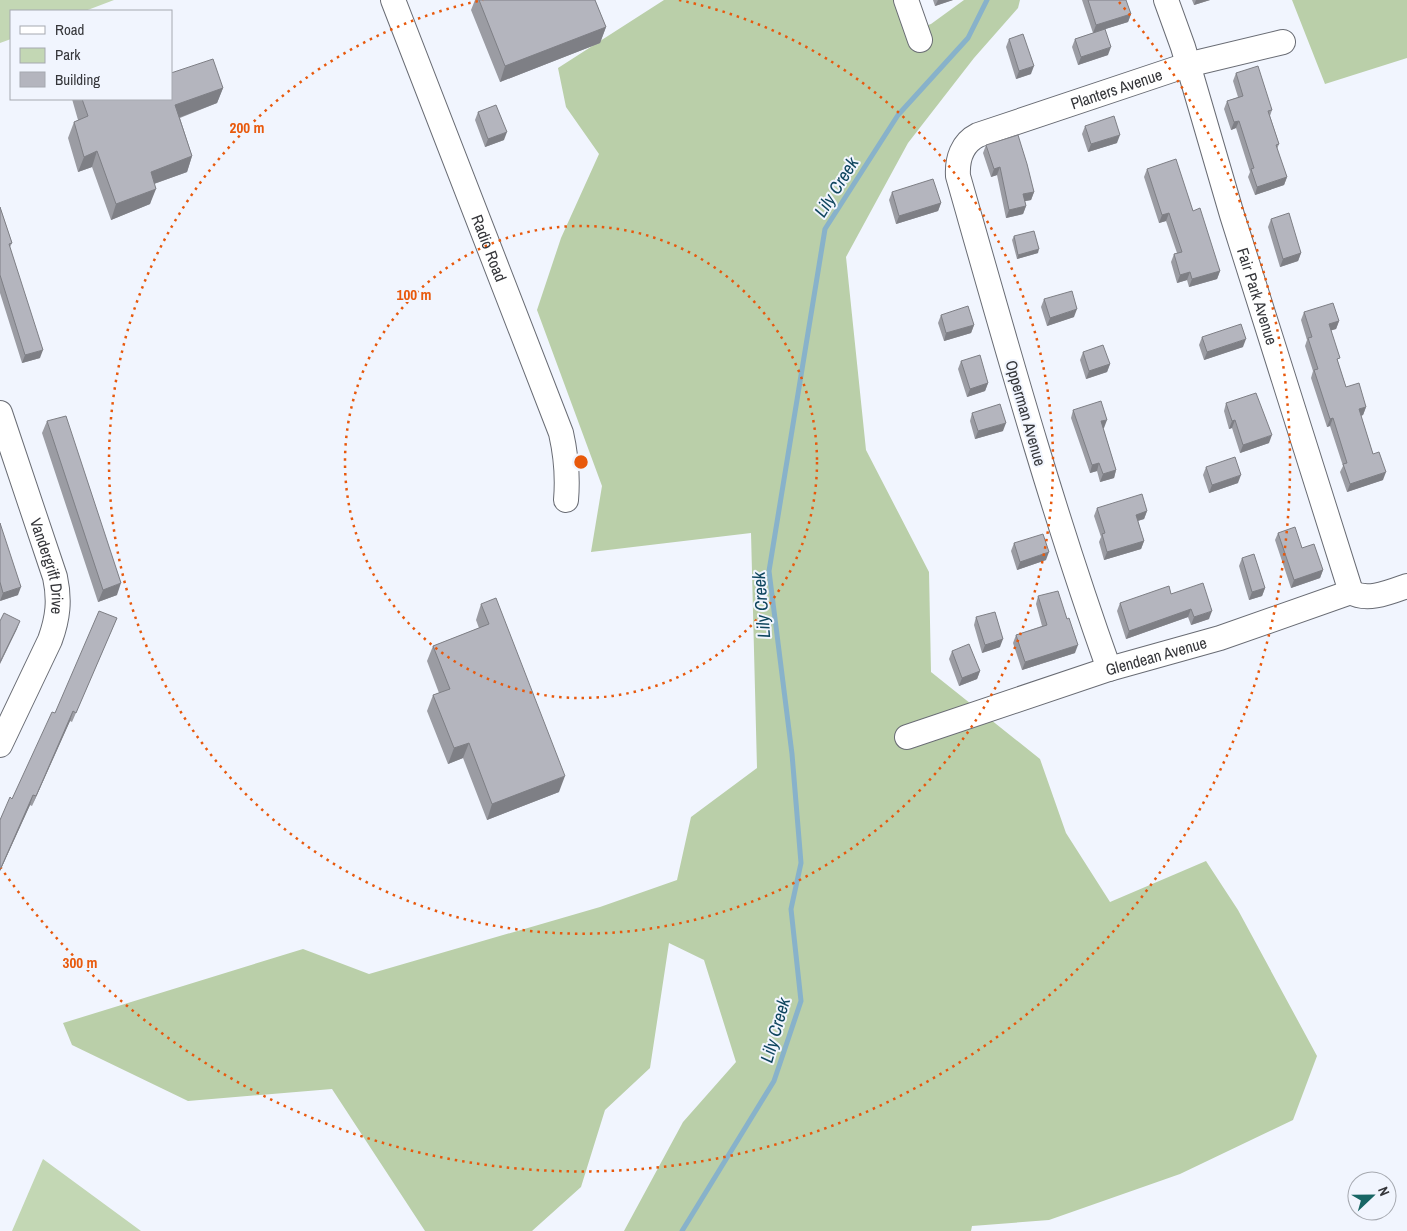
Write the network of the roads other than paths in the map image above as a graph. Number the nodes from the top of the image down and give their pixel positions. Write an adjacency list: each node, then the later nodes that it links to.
1 (394, 0): 9 (street, Radio Road)
2 (906, 0): 4 (street)
3 (1166, 0): 6 (street, Fair Park Avenue)
4 (920, 40)
5 (1283, 42): 6 (street, Planters Avenue)
6 (1187, 65): 7 (street, Planters Avenue); 11 (street, Fair Park Avenue)
7 (960, 155): 12 (street, Opperman Avenue)
8 (0, 413): 14 (street, Vandergrift Drive)
9 (566, 500)
10 (1407, 586): 11 (street, Glendean Avenue)
11 (1351, 592): 12 (street, Glendean Avenue)
12 (1109, 669): 13 (street, Glendean Avenue)
13 (907, 737)
14 (0, 745)

